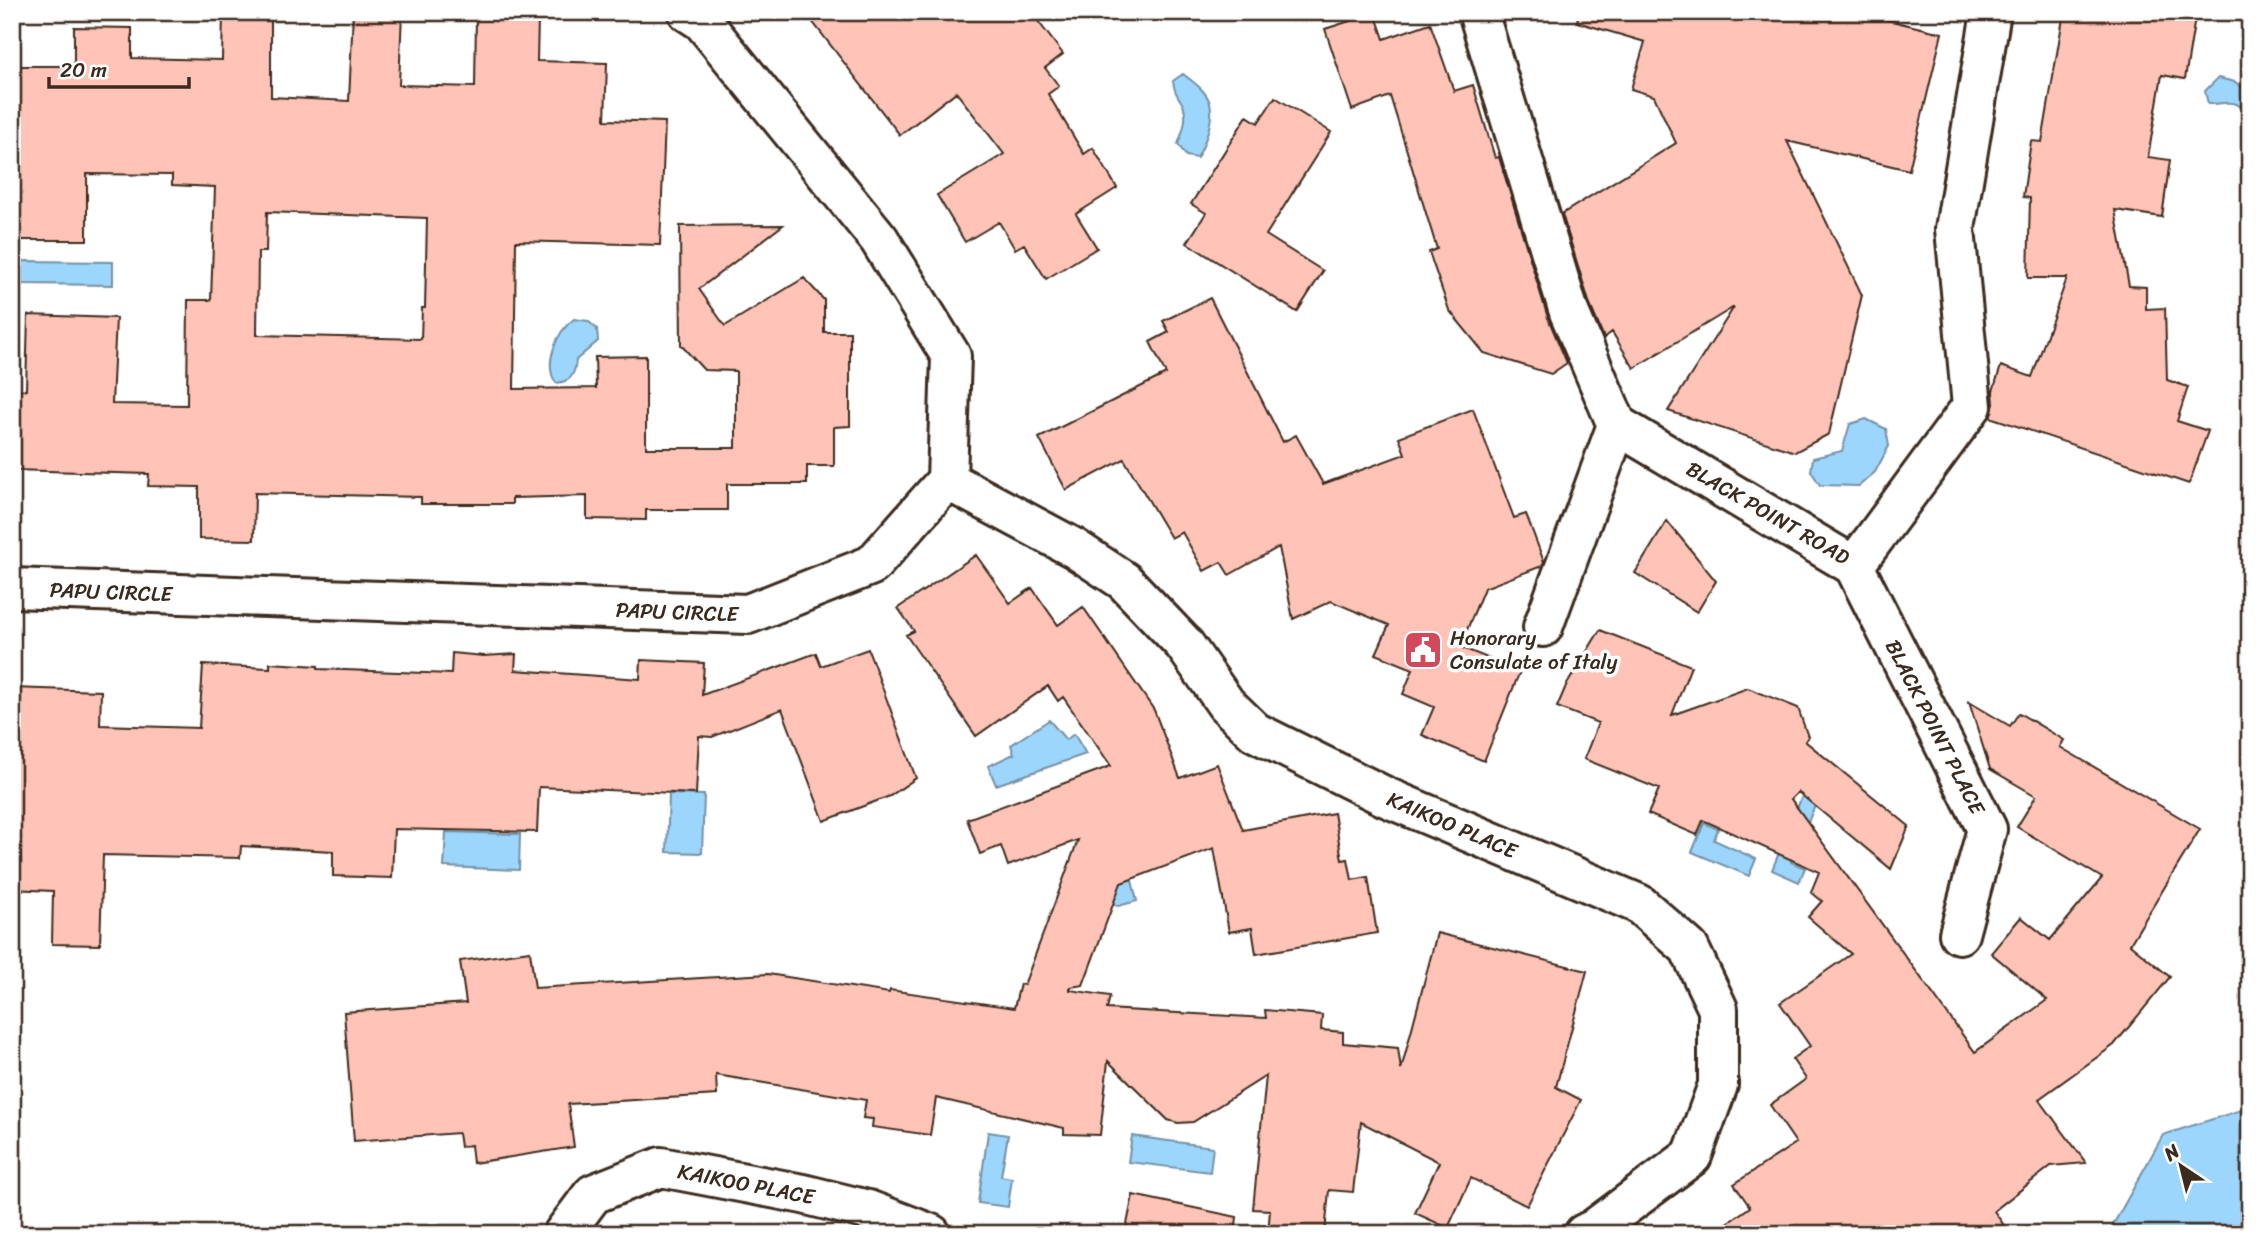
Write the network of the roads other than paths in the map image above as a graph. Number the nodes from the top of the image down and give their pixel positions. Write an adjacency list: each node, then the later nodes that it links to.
1 (688, 12): 5 (street)
2 (1478, 12): 4 (street)
3 (1991, 12): 6 (street, BLACK POINT ROAD)
4 (1618, 425): 6 (street, BLACK POINT ROAD); 8 (street)
5 (947, 480): 7 (street, PAPU CIRCLE); 13 (street, KAIKOO PLACE)
6 (1854, 566): 9 (street, BLACK POINT PLACE)
7 (12, 588)
8 (1543, 627)
9 (1959, 934)
10 (872, 1222): 11 (street, KAIKOO PLACE); 12 (street, KAIKOO PLACE)
11 (563, 1234)
12 (932, 1234)
13 (1584, 1234)

